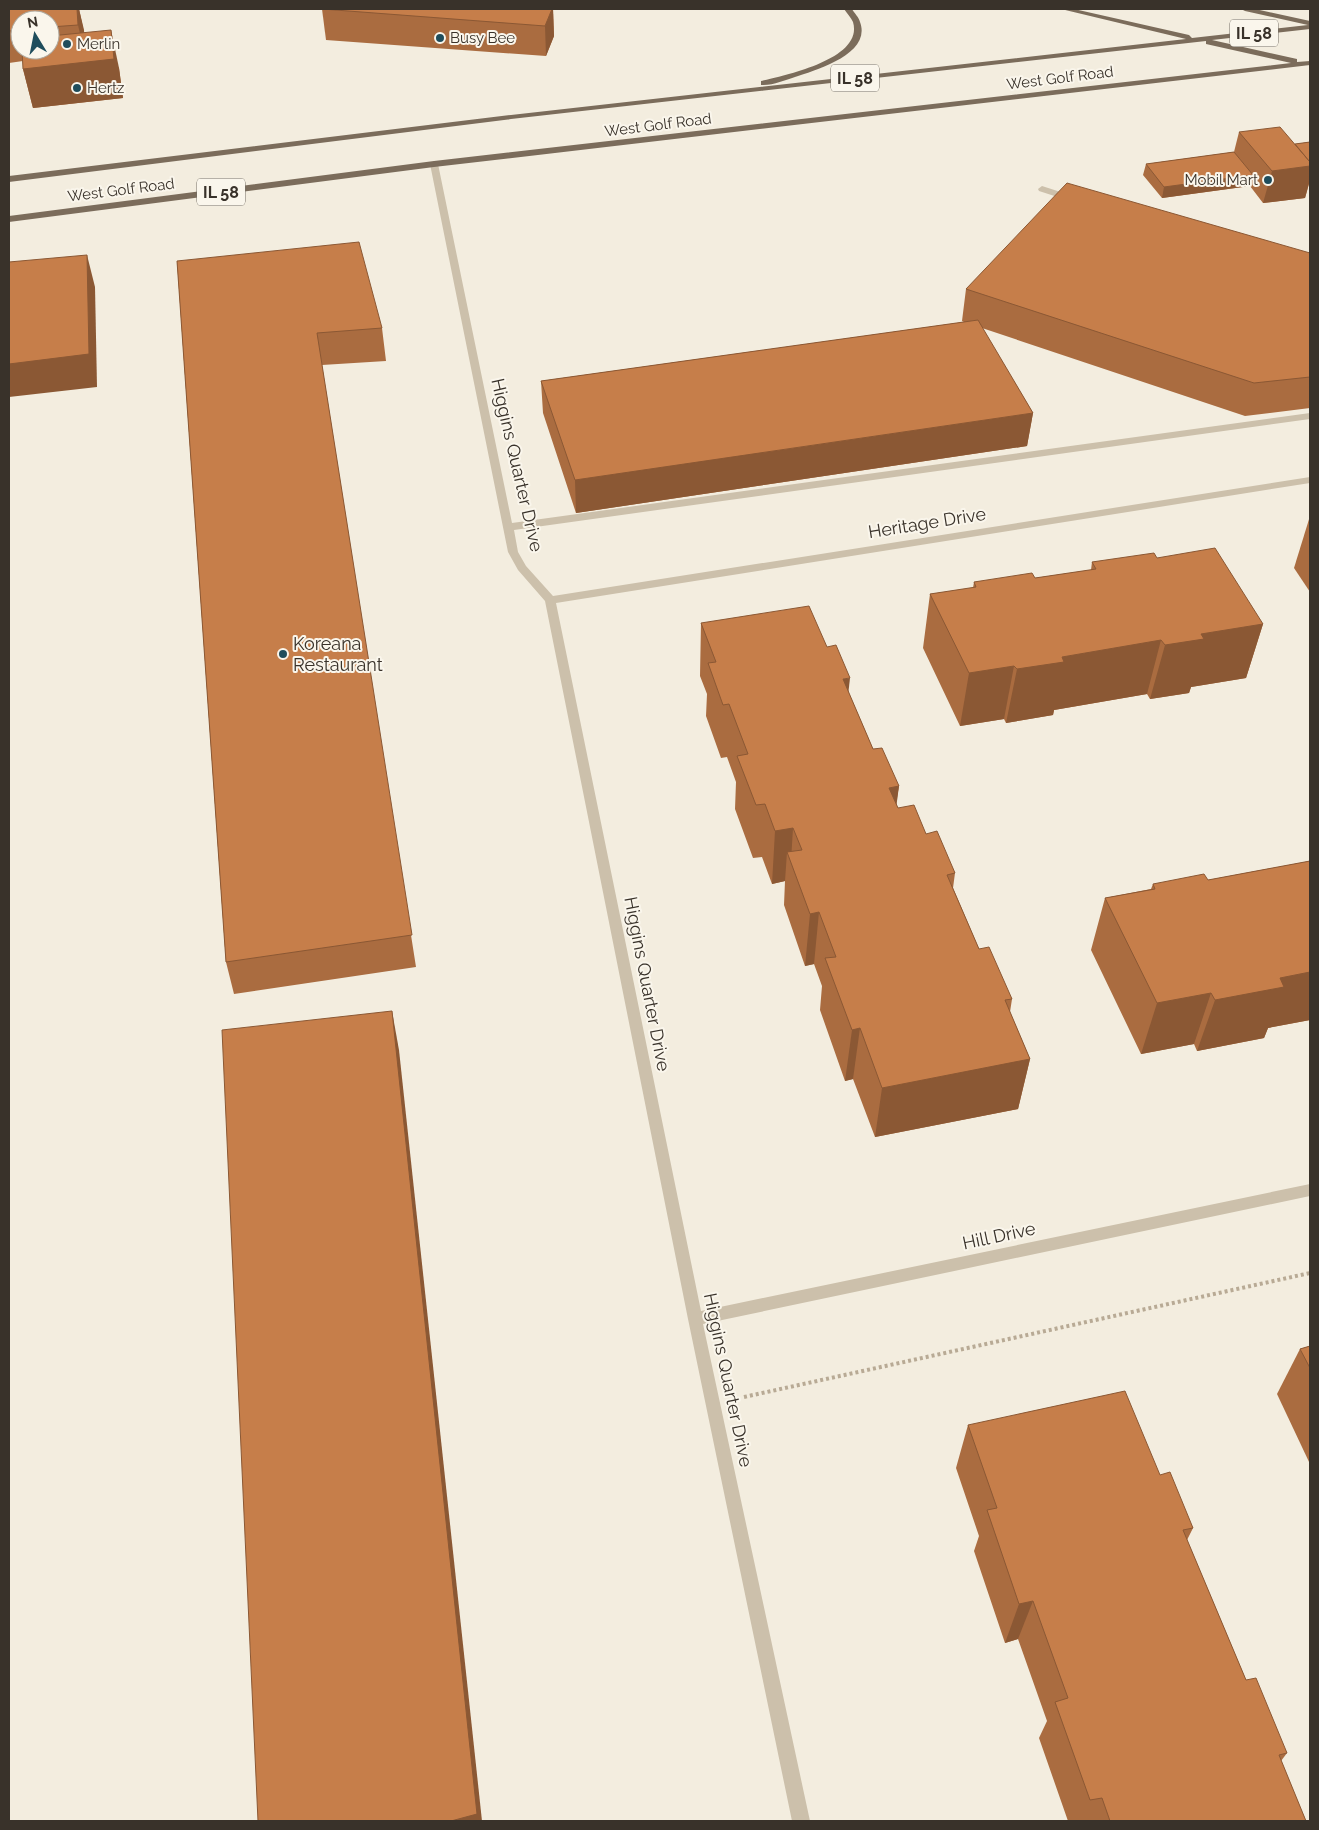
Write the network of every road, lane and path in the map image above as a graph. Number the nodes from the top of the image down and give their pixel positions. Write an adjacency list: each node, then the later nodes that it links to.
1 (848, 9): 8 (main road)
2 (1065, 9): 6 (main road)
3 (1245, 9): 4 (main road)
4 (1310, 23)
5 (1310, 27): 6 (main road, West Golf Road / IL 58)
6 (1198, 40): 7 (main road); 8 (main road, West Golf Road / IL 58)
7 (1308, 64): 9 (main road, West Golf Road / IL 58)
8 (739, 92): 10 (main road, West Golf Road / IL 58)
9 (434, 164): 13 (main road, West Golf Road / IL 58); 16 (street, Higgins Quarter Drive)
10 (9, 179)
11 (1042, 189): 12 (street)
12 (1079, 201)
13 (9, 219)
14 (1310, 416): 16 (street)
15 (1310, 480): 17 (street, Heritage Drive)
16 (508, 527): 17 (street, Higgins Quarter Drive)
17 (550, 600): 20 (street, Higgins Quarter Drive)
18 (1310, 1190): 20 (street, Hill Drive)
19 (1310, 1273): 21 (path)
20 (695, 1319): 21 (street, Higgins Quarter Drive)
21 (713, 1404): 22 (street, Higgins Quarter Drive)
22 (801, 1821)

